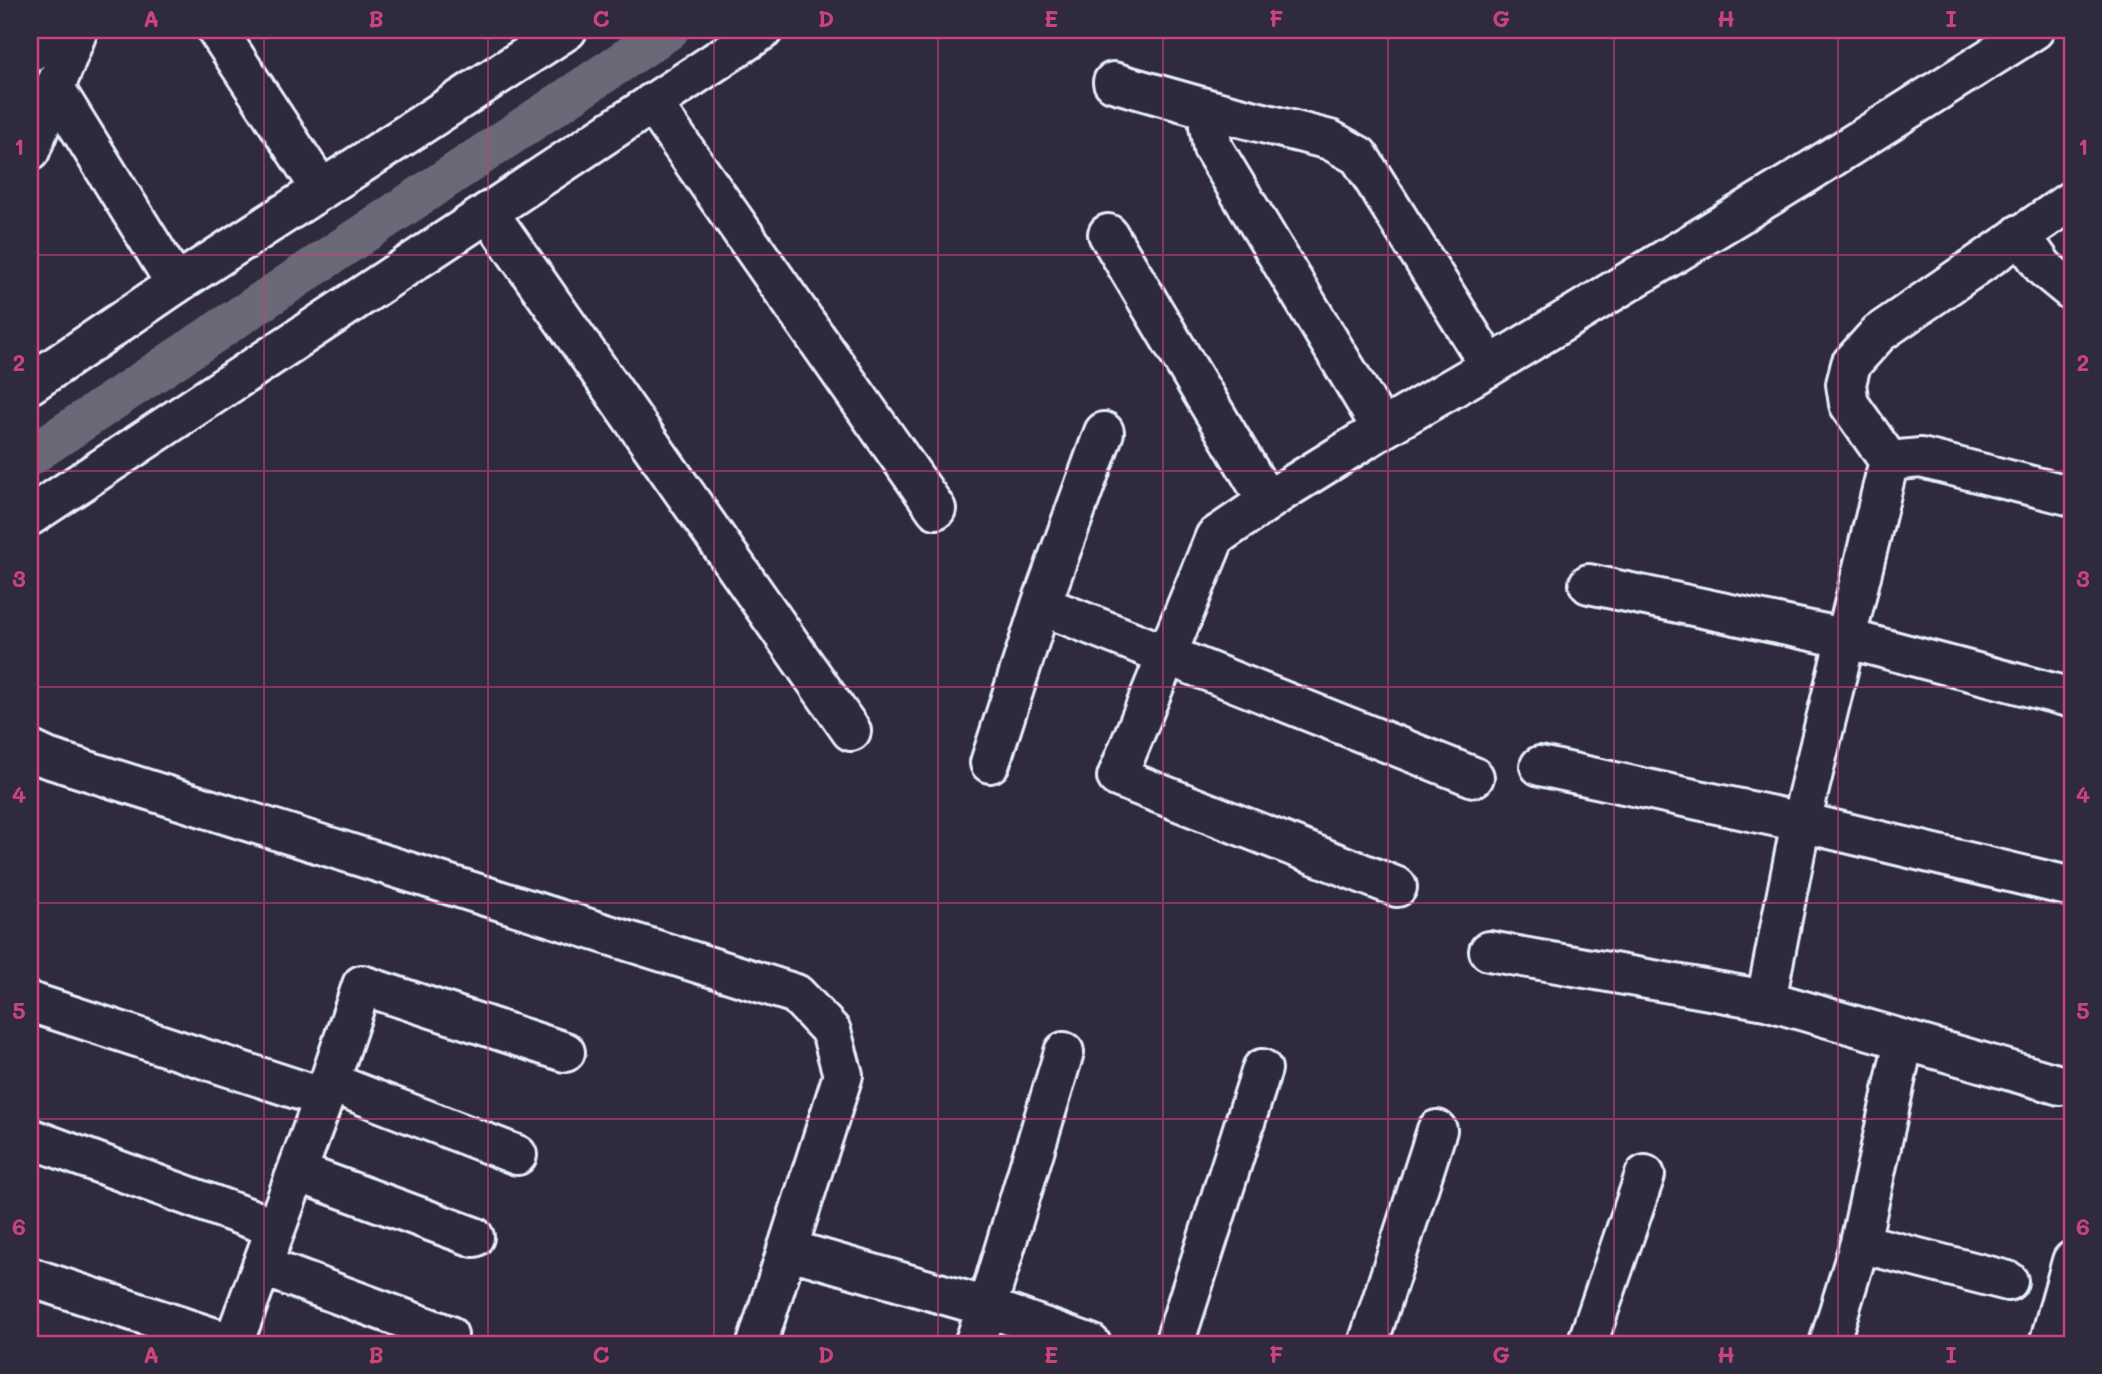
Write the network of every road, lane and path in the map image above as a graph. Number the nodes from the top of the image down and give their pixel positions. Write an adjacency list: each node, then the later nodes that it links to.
1 (39, 30): 7 (street)
2 (78, 30): 9 (street)
3 (217, 30): 13 (street)
4 (567, 30): 13 (street)
5 (763, 30): 10 (street)
6 (2034, 30): 20 (street)
7 (30, 52)
8 (1113, 82): 11 (street)
9 (54, 87): 12 (street); 18 (street)
10 (652, 103): 15 (street); 27 (street)
11 (1212, 110): 20 (street); 22 (street)
12 (30, 151)
13 (321, 189): 18 (street)
14 (2072, 200): 17 (street)
15 (488, 212): 28 (street); 34 (street)
16 (1108, 234): 26 (street)
17 (2020, 234): 19 (street); 24 (street)
18 (176, 284): 21 (street)
19 (2072, 291)
20 (1490, 366): 22 (street)
21 (30, 384)
22 (1382, 429): 26 (street)
23 (1104, 432): 30 (street)
24 (1889, 461): 25 (street); 31 (street)
25 (2072, 496)
26 (1267, 501): 32 (street)
27 (936, 509)
28 (30, 516)
29 (1588, 584): 31 (street)
30 (1041, 605): 32 (street); 36 (street)
31 (1844, 638): 33 (street); 39 (street)
32 (1168, 654): 38 (street); 40 (street)
33 (2072, 698)
34 (851, 731)
35 (30, 750): 59 (street)
36 (990, 763)
37 (1539, 766): 39 (street)
38 (1474, 777)
39 (1801, 822): 41 (street); 43 (street)
40 (1397, 887)
41 (2072, 887)
42 (1489, 951): 43 (street)
43 (1766, 1000): 45 (street)
44 (30, 1002): 50 (street)
45 (1904, 1040): 49 (street); 58 (street)
46 (565, 1052): 50 (street)
47 (1064, 1052): 64 (street)
48 (1262, 1069): 69 (street)
49 (2060, 1085)
50 (327, 1090): 53 (street); 54 (street)
51 (1437, 1130): 70 (street)
52 (30, 1138): 56 (street)
53 (517, 1155)
54 (297, 1172): 56 (street); 57 (street)
55 (1644, 1175): 71 (street)
56 (276, 1228): 61 (street)
57 (474, 1237)
58 (1860, 1243): 63 (street); 72 (street)
59 (788, 1248): 64 (street); 66 (street)
60 (2072, 1261): 73 (street)
61 (262, 1266): 62 (street); 65 (street)
62 (30, 1277)
63 (2008, 1281)
64 (987, 1307): 67 (street); 68 (street)
65 (448, 1335)
66 (757, 1344)
67 (974, 1344)
68 (1091, 1344)
69 (1174, 1344)
70 (1368, 1344)
71 (1587, 1344)
72 (1829, 1344)
73 (2049, 1344)

